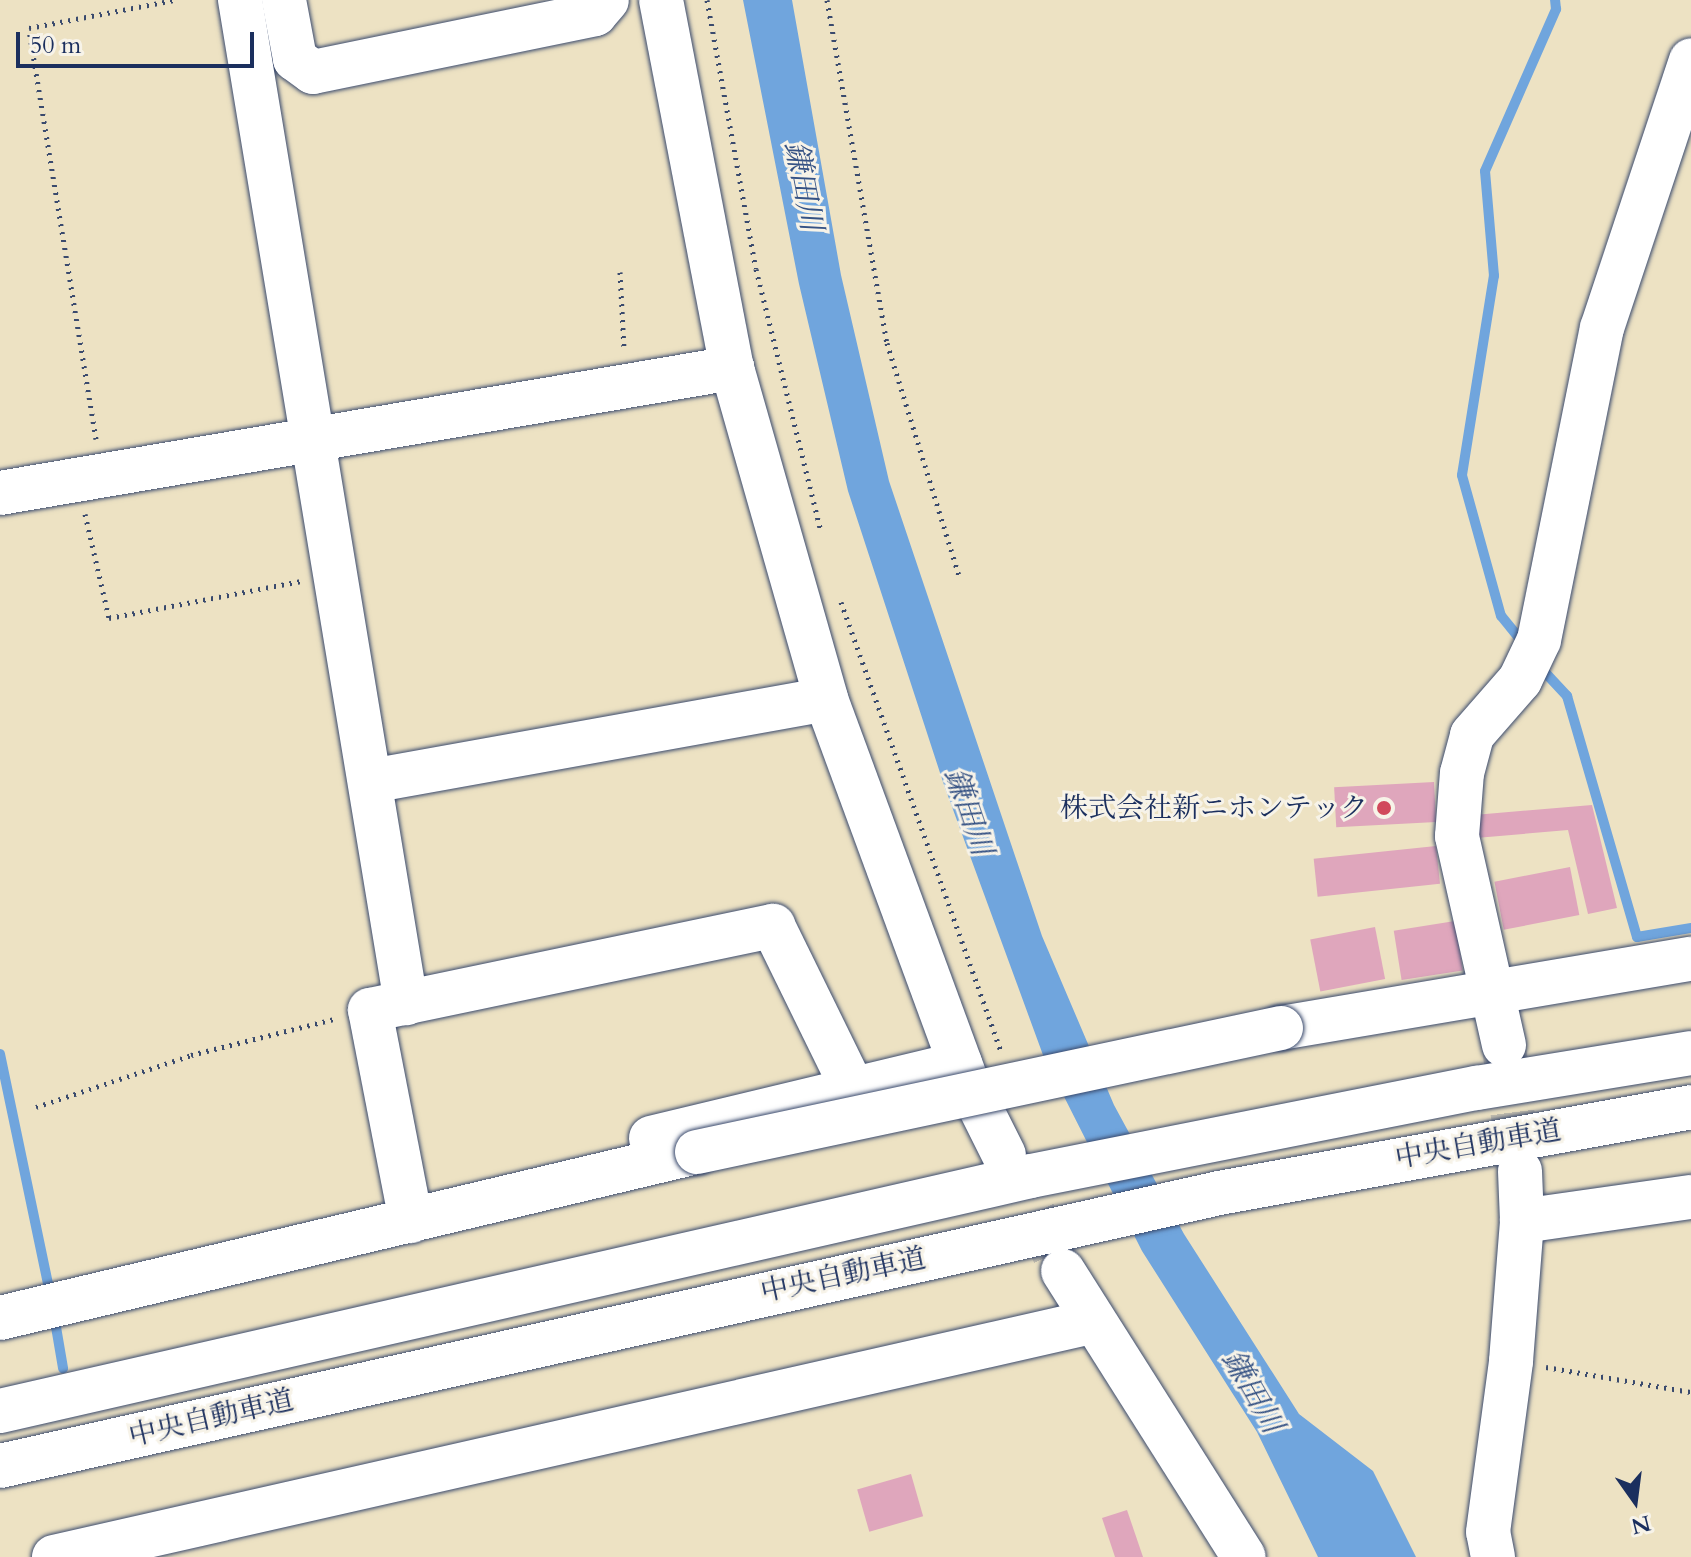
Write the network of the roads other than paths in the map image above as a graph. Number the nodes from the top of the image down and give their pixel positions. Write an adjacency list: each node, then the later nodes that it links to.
1 (240, 0): 7 (main road)
2 (284, 0): 3 (main road)
3 (607, 0)
4 (661, 0): 6 (main road)
5 (1691, 60): 12 (main road)
6 (732, 368): 7 (main road); 9 (main road)
7 (314, 439): 8 (main road); 10 (main road)
8 (0, 493)
9 (826, 699): 10 (main road); 16 (main road)
10 (371, 781): 13 (main road)
11 (1691, 959): 12 (main road)
12 (1491, 992): 14 (main road); 20 (main road, bridge)
13 (388, 1006): 17 (main road); 23 (main road)
14 (1504, 1045)
15 (1691, 1053): 19 (main road, 中央自動車道)
16 (969, 1085): 17 (main road); 19 (main road)
17 (854, 1091): 20 (main road)
18 (1691, 1107): 29 (main road, 中央自動車道)
19 (1017, 1166): 28 (main road, 中央自動車道)
20 (638, 1170): 23 (main road)
21 (1520, 1171): 24 (main road)
22 (1691, 1197): 24 (main road)
23 (411, 1221): 26 (main road)
24 (1522, 1221): 32 (main road)
25 (1063, 1271): 27 (main road)
26 (0, 1318)
27 (1091, 1322): 30 (main road); 31 (main road)
28 (0, 1411)
29 (0, 1466)
30 (54, 1557)
31 (1244, 1557)
32 (1493, 1557)

